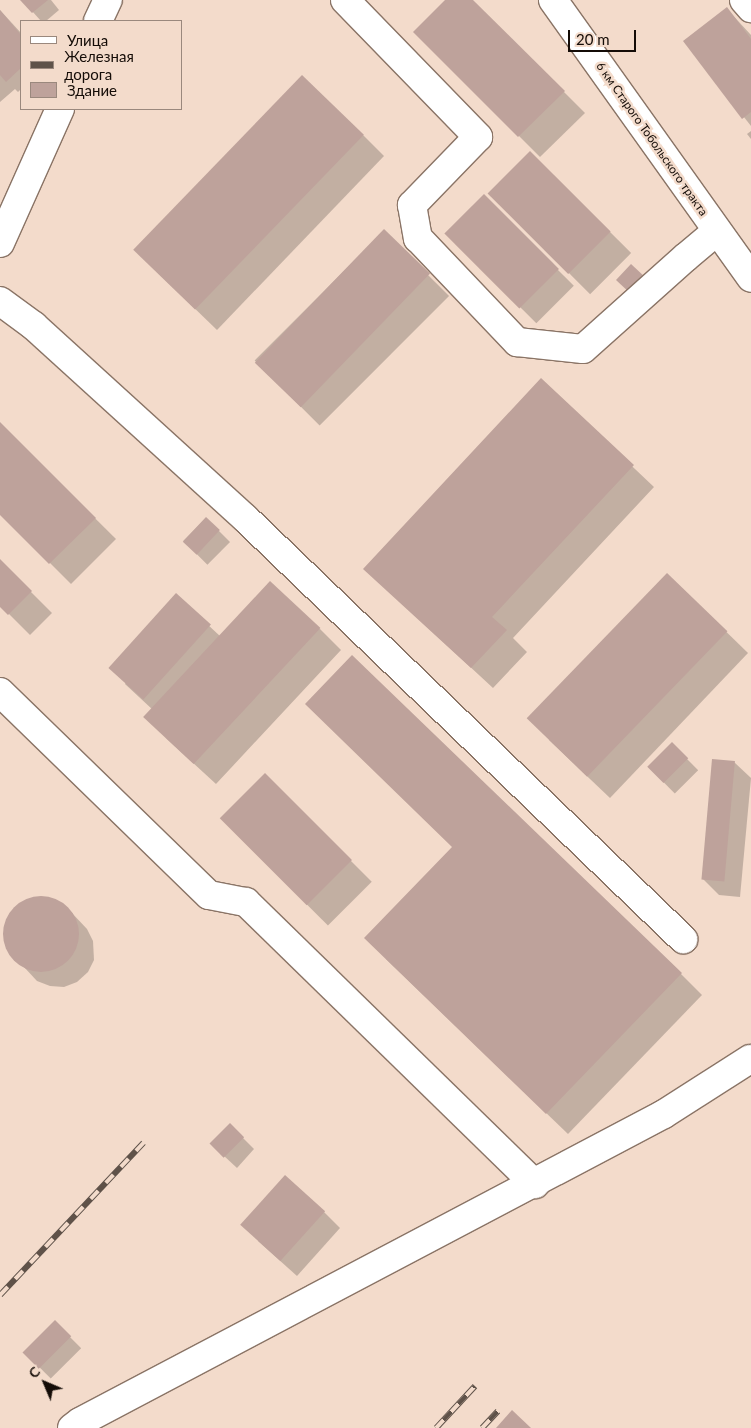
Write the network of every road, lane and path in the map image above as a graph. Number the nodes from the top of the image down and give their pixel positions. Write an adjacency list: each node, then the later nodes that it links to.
1 (108, 0): 6 (street)
2 (345, 0): 8 (street)
3 (553, 0): 8 (street, 6 км Старого Тобольского тракта)
4 (744, 0): 5 (street)
5 (751, 8)
6 (98, 20)
7 (60, 110): 9 (street)
8 (718, 232): 10 (street, 6 км Старого Тобольского тракта)
9 (0, 244)
10 (751, 278)
11 (0, 301): 13 (street)
12 (0, 692): 15 (street)
13 (683, 939)
14 (751, 1052): 15 (street)
15 (535, 1184): 16 (street)
16 (72, 1428)

